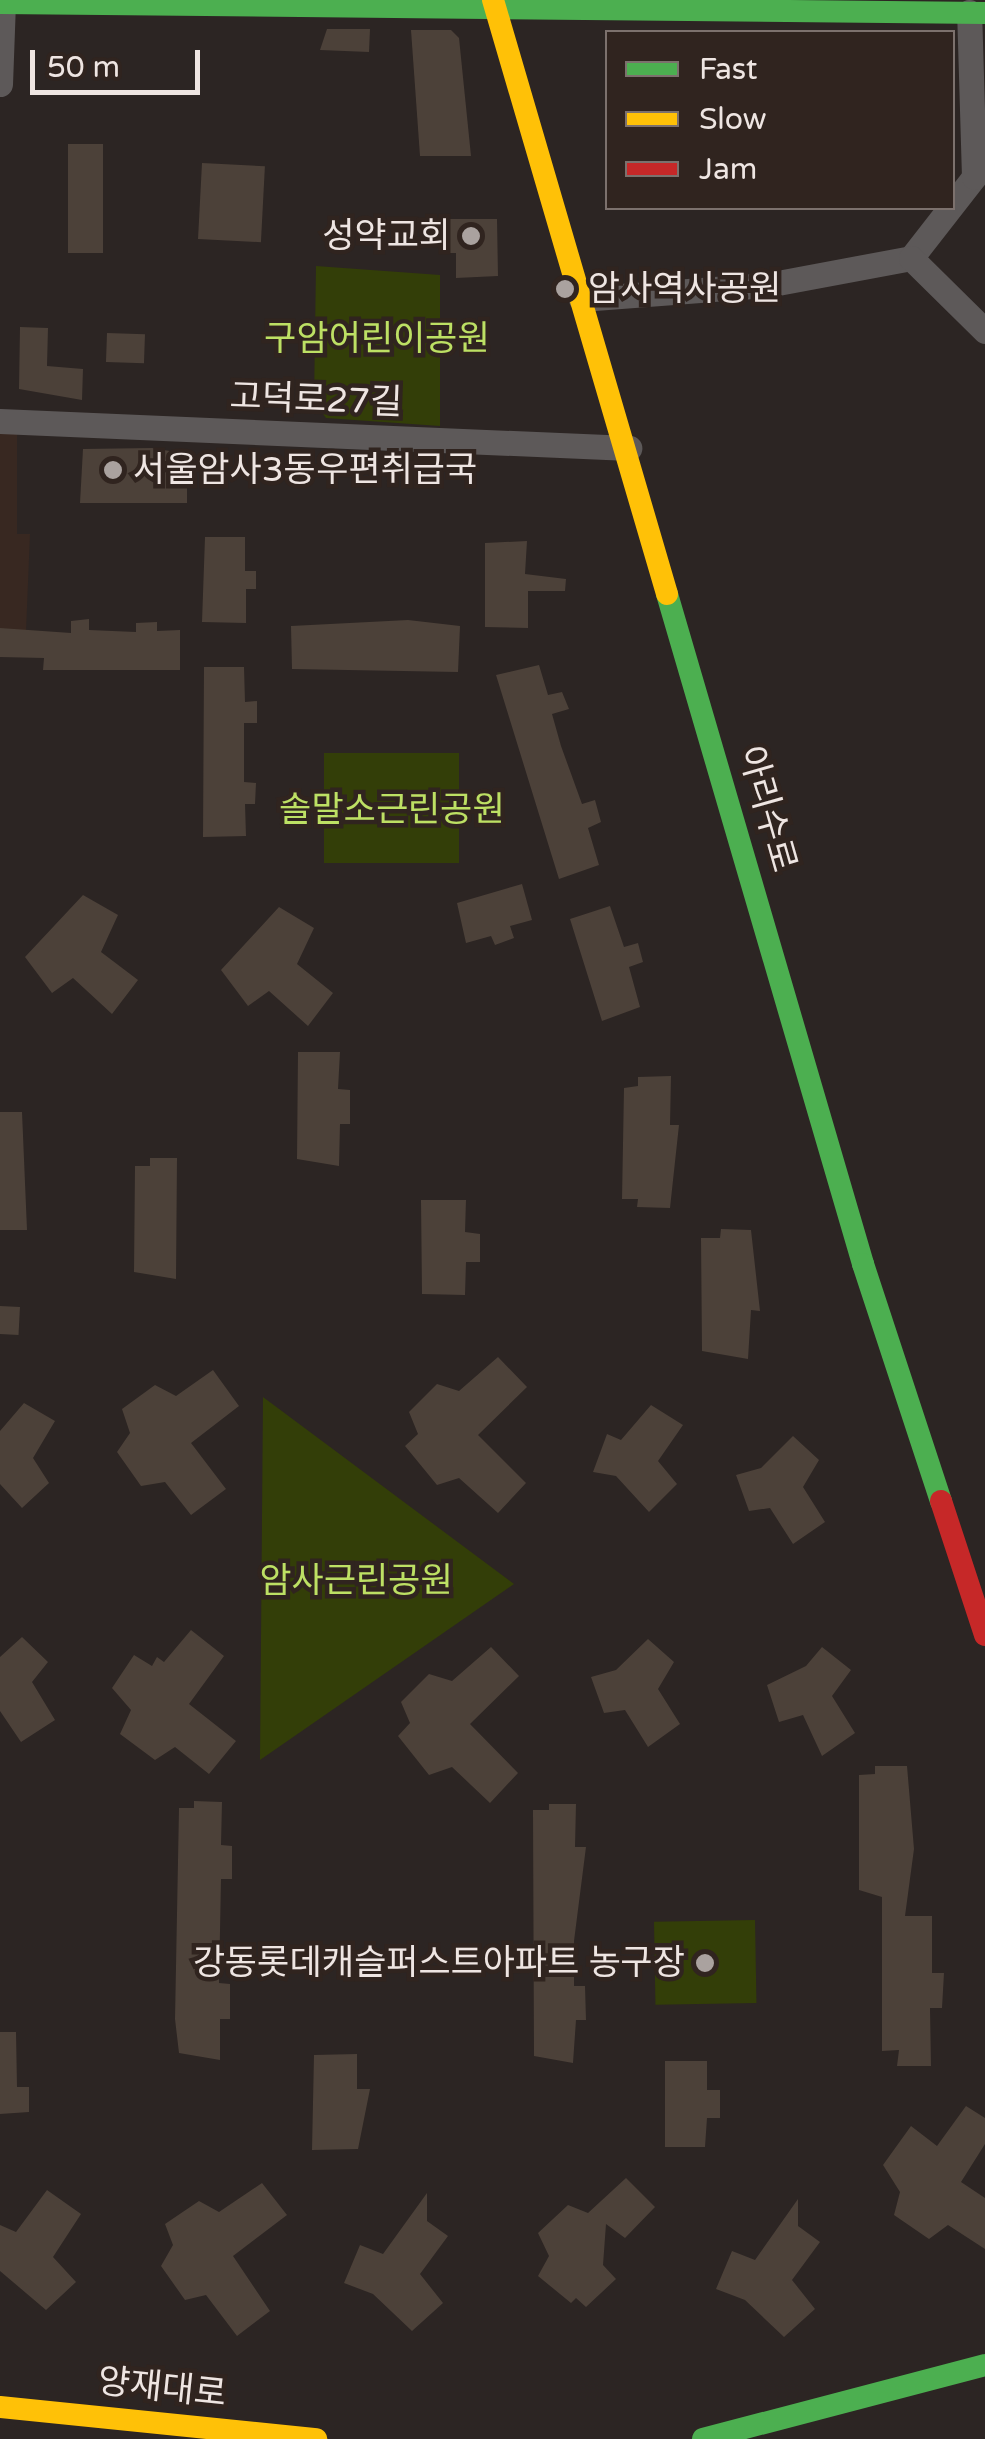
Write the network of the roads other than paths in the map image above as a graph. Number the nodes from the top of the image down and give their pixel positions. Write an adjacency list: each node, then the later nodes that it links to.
1 (2, 2): 2 (street); 4 (street)
2 (494, 3): 3 (street); 8 (street, 아리수로)
3 (977, 12): 5 (street)
4 (0, 84)
5 (955, 201)
6 (948, 210): 7 (street)
7 (911, 258): 8 (street); 9 (street)
8 (581, 299): 11 (street, 아리수로)
9 (985, 331)
10 (0, 421): 11 (street, 고덕로27길)
11 (629, 448): 12 (street, 아리수로)
12 (985, 1635)
13 (985, 2365): 16 (street)
14 (0, 2406): 15 (street, 양재대로)
15 (316, 2439)
16 (703, 2439)

